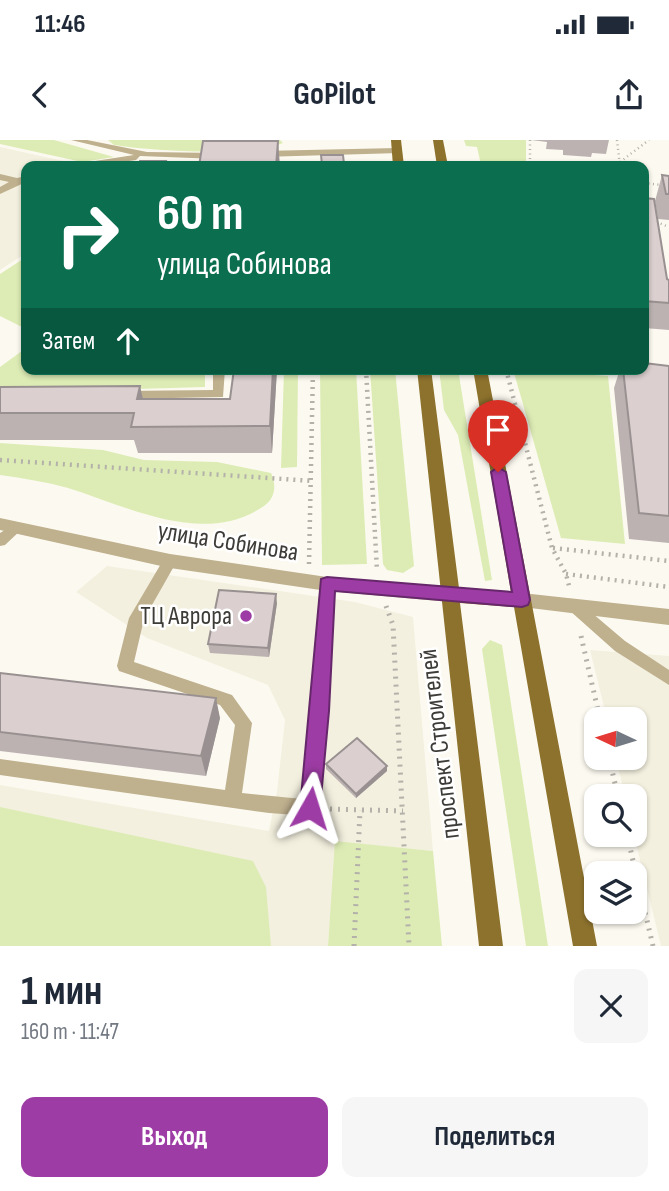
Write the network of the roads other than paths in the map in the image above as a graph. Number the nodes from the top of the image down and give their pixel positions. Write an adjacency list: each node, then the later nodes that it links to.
1 (75, 140): 5 (lane)
2 (438, 140): 9 (main road)
3 (397, 145): 4 (lane)
4 (247, 154)
5 (147, 155): 7 (lane); 8 (lane)
6 (234, 155): 8 (lane)
7 (112, 161)
8 (193, 161)
9 (442, 161)
10 (0, 177): 11 (lane)
11 (21, 180)
12 (21, 180): 13 (lane)
13 (0, 191)
14 (219, 375): 17 (lane)
15 (425, 375): 21 (main road, проспект Строителей)
16 (481, 375): 22 (main road)
17 (111, 396)
18 (5, 531): 19 (street, улица Собинова)
19 (170, 561): 20 (street, улица Собинова); 27 (lane)
20 (318, 582): 21 (street, улица Собинова); 27 (lane)
21 (450, 595): 22 (main road); 28 (main road, проспект Строителей)
22 (522, 600): 23 (street); 29 (main road)
23 (574, 606): 24 (street); 25 (lane)
24 (669, 617)
25 (669, 678)
26 (0, 767): 27 (lane)
27 (232, 800)
28 (491, 946)
29 (585, 946)

